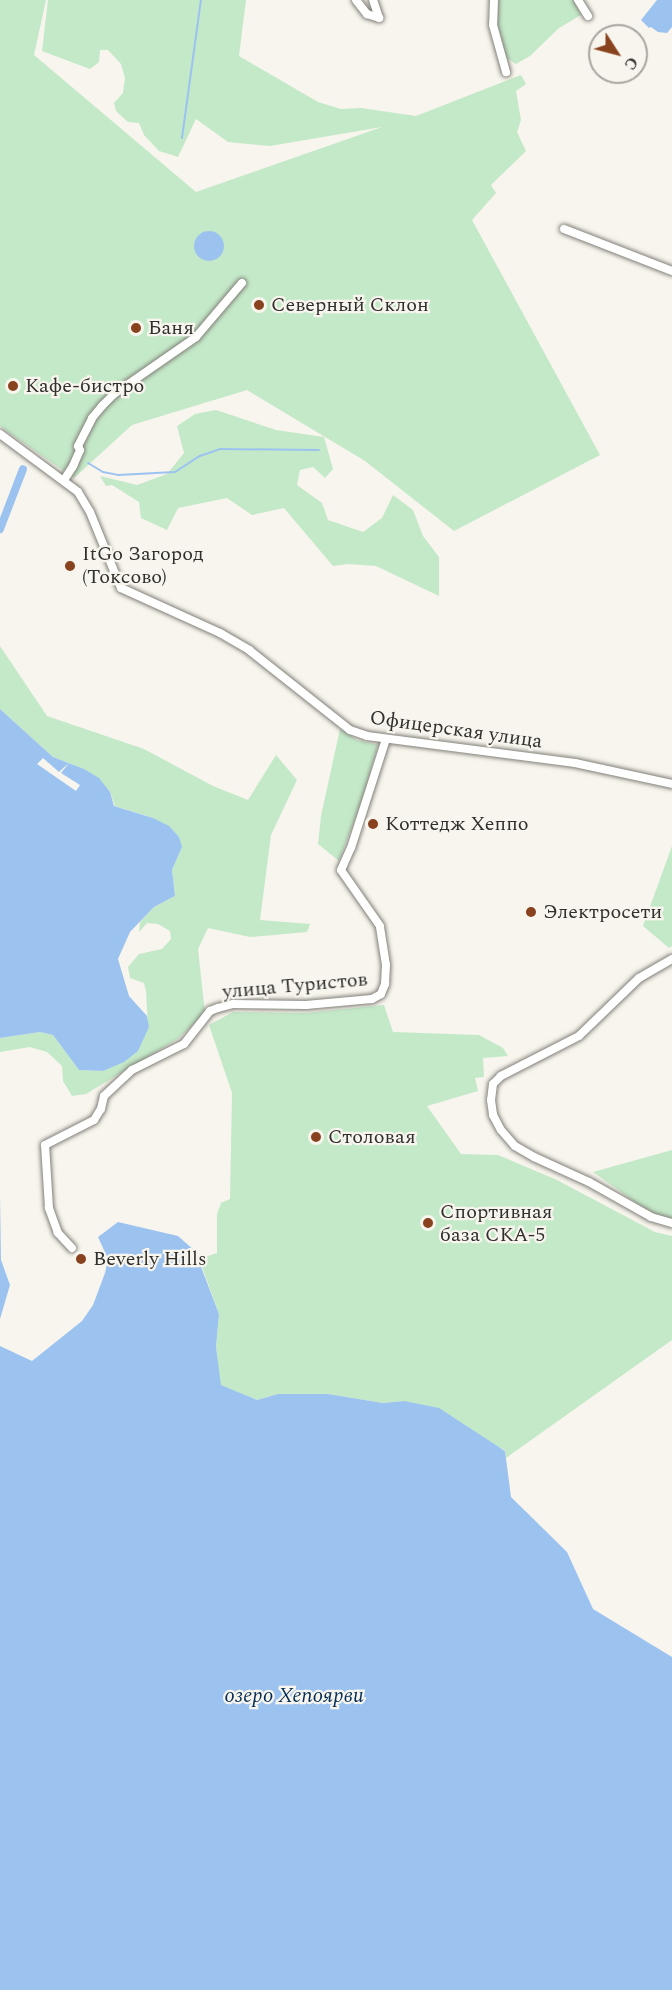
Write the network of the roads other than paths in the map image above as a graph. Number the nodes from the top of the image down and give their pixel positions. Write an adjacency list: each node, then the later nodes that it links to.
1 (356, 0): 2 (street)
2 (373, 0)
3 (494, 0): 6 (street)
4 (578, 0): 5 (street)
5 (588, 16)
6 (506, 72)
7 (564, 229): 8 (street)
8 (672, 271)
9 (242, 283): 11 (street)
10 (0, 434): 11 (street, Офицерская улица)
11 (61, 478): 12 (street, Офицерская улица)
12 (386, 739): 13 (street, Офицерская улица); 16 (street, улица Туристов)
13 (672, 784)
14 (672, 959): 15 (street)
15 (672, 1223)
16 (72, 1248)

